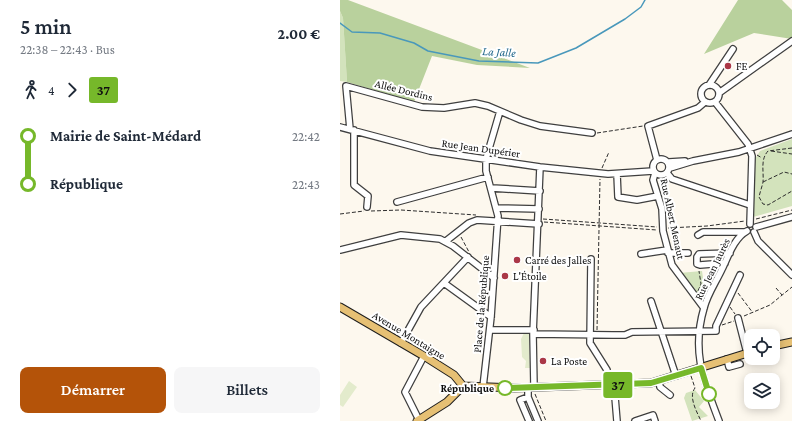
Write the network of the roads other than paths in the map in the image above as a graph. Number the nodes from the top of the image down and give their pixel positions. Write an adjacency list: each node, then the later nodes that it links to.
1 (792, 41): 4 (street)
2 (733, 49): 3 (street)
3 (708, 85): 4 (street); 5 (street)
4 (720, 92): 6 (street)
5 (705, 102): 6 (street); 14 (street, Rue Albert Menaut)
6 (715, 102): 12 (street)
7 (500, 111): 9 (street, Allée Dordins); 10 (street, Allée Dordins); 13 (street)
8 (340, 127): 9 (street, Rue Jean Dupérier)
9 (352, 129): 13 (street, Rue Jean Dupérier); 25 (street)
10 (592, 133)
11 (792, 134): 12 (street)
12 (749, 149): 16 (street); 24 (street)
13 (486, 158): 15 (street, Rue Jean Dupérier); 19 (street, Place de la République)
14 (655, 162): 16 (street); 17 (street, Rue Albert Menaut); 18 (street, Rue Jean Dupérier)
15 (540, 167): 18 (street, Rue Jean Dupérier); 21 (street)
16 (669, 168): 17 (street, Rue Jean Dupérier); 24 (street)
17 (654, 172): 18 (street, Rue Jean Dupérier); 22 (street, Rue Albert Menaut)
18 (619, 173): 22 (street)
19 (488, 177): 20 (street, Place de la République); 23 (street)
20 (492, 188): 21 (street); 26 (street, Place de la République)
21 (540, 191): 27 (street)
22 (658, 196): 36 (street, Rue Albert Menaut)
23 (396, 202)
24 (750, 205): 31 (street)
25 (367, 207)
26 (497, 208): 27 (street); 29 (street, Place de la République)
27 (539, 209): 30 (street)
28 (792, 217): 31 (street)
29 (498, 221): 30 (street); 34 (street); 45 (street, Place de la République)
30 (539, 222): 55 (street)
31 (752, 226): 32 (street); 44 (street)
32 (745, 232): 33 (street); 38 (street, Rue Jean Jaurès)
33 (698, 235)
34 (446, 241): 35 (street); 40 (street)
35 (340, 250)
36 (667, 252): 37 (street); 39 (street); 49 (street, Rue Albert Menaut)
37 (688, 253)
38 (730, 253): 42 (street, Rue Jean Jaurès); 42 (street)
39 (641, 254)
40 (466, 256): 45 (street); 46 (street)
41 (591, 259): 56 (street)
42 (725, 263): 49 (street, Rue Jean Jaurès)
43 (740, 275): 54 (street)
44 (792, 275)
45 (494, 278): 50 (street, Place de la République)
46 (444, 283): 50 (street); 59 (street)
47 (651, 301): 53 (street)
48 (340, 307): 59 (main road, Avenue Montaigne)
49 (704, 308): 54 (street, Rue Jean Jaurès)
50 (492, 317): 52 (street, Place de la République)
51 (738, 318): 57 (street)
52 (490, 330): 55 (street); 71 (street, Place de la République)
53 (662, 330): 54 (street); 56 (street); 66 (street)
54 (700, 330): 65 (street, Rue Jean Jaurès)
55 (534, 332): 56 (street); 70 (street)
56 (589, 335): 68 (street)
57 (744, 337)
58 (792, 342): 60 (main road)
59 (401, 343): 62 (main road, Avenue Montaigne)
60 (780, 345)
61 (744, 355): 63 (main road)
62 (424, 356): 69 (main road, Avenue Montaigne); 74 (street)
63 (727, 360): 64 (street); 65 (main road)
64 (740, 364)
65 (701, 368): 66 (main road); 80 (street, Rue Jean Jaurès)
66 (676, 376): 67 (main road)
67 (658, 381): 68 (main road); 72 (street)
68 (611, 385): 70 (main road); 77 (street)
69 (463, 386): 71 (main road); 74 (main road)
70 (533, 387): 71 (main road); 73 (street)
71 (483, 388)
72 (670, 395)
73 (528, 397): 75 (street); 76 (street)
74 (422, 420)
75 (529, 421)
76 (538, 421)
77 (617, 421)
78 (636, 421): 79 (street)
79 (654, 421)
80 (719, 421)

